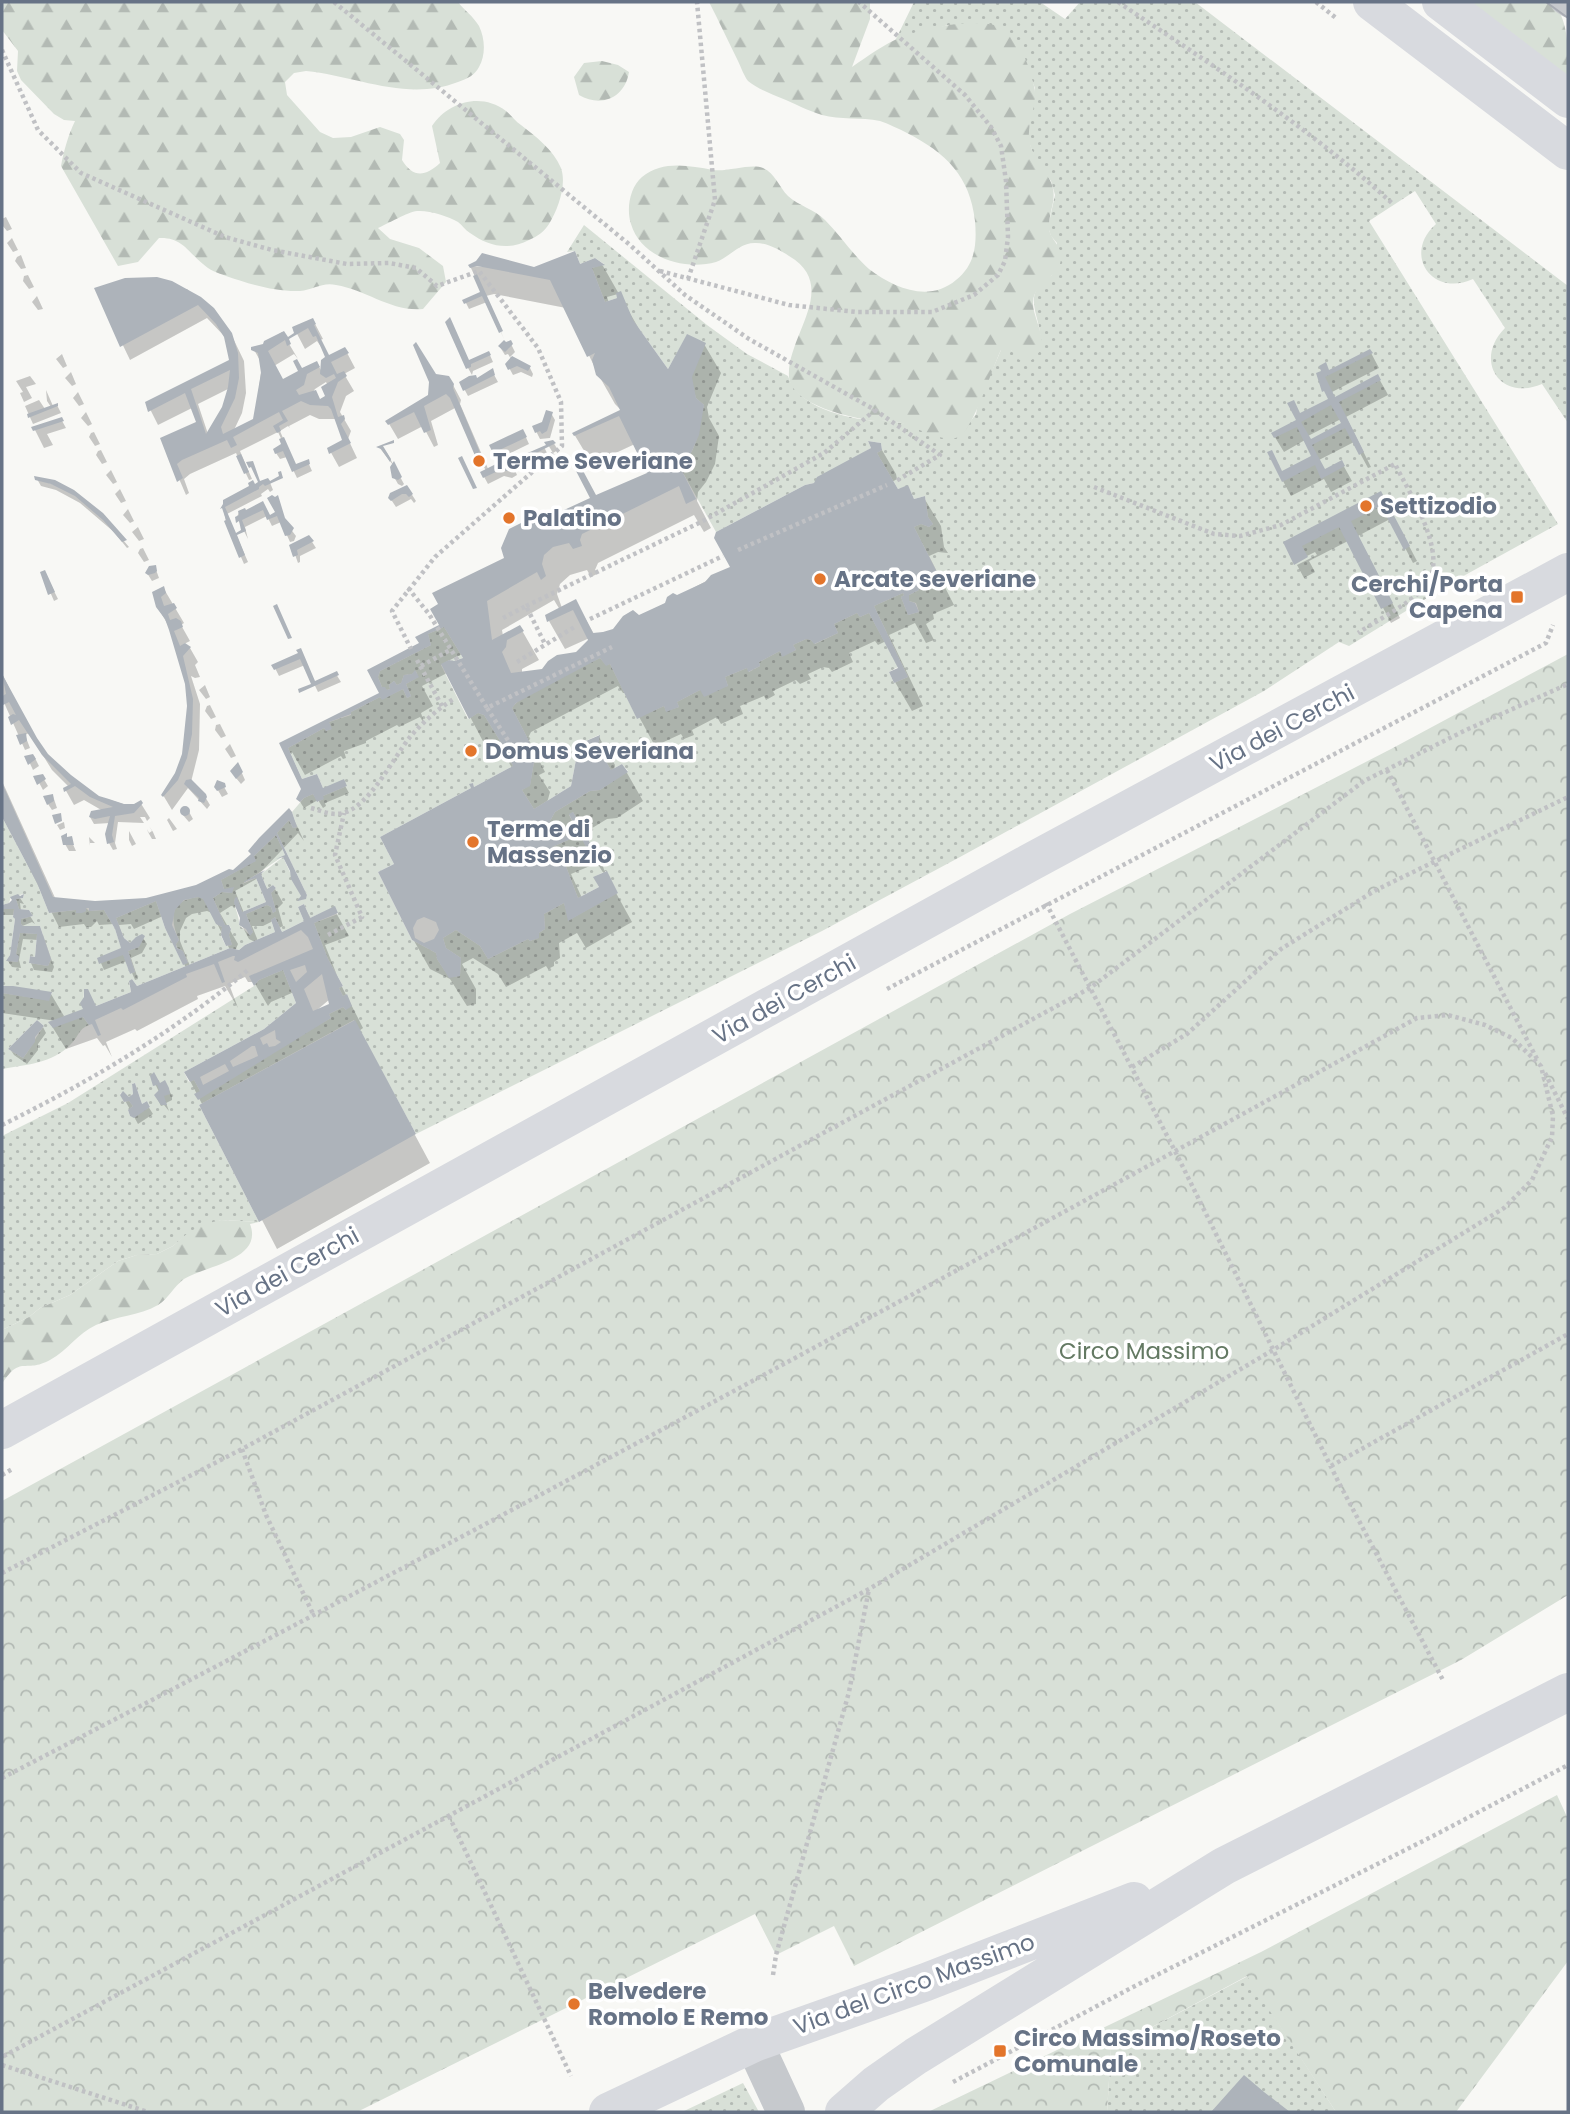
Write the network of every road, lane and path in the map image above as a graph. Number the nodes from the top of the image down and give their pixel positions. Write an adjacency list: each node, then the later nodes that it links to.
1 (334, 2): 13 (path)
2 (697, 2): 14 (path)
3 (859, 2): 14 (path)
4 (1118, 2): 12 (path)
5 (1372, 2): 11 (main road)
6 (1441, 2): 10 (main road)
7 (1562, 2): 8 (lane)
8 (1568, 6)
9 (2, 50): 22 (path)
10 (1568, 99)
11 (1568, 151)
12 (1394, 205)
13 (658, 271): 14 (path); 15 (path)
14 (688, 279)
15 (875, 410): 16 (path); 23 (path)
16 (896, 481)
17 (887, 485): 19 (path)
18 (1094, 487): 28 (path)
19 (737, 550)
20 (723, 556): 26 (path)
21 (1568, 572): 46 (main road, Via dei Cerchi)
22 (408, 588): 31 (path); 39 (path)
23 (526, 606): 24 (path); 29 (path)
24 (503, 618)
25 (1555, 618): 47 (path)
26 (590, 619)
27 (576, 626): 29 (path)
28 (1358, 633)
29 (545, 644): 34 (path)
30 (612, 647): 39 (path)
31 (411, 649)
32 (450, 650): 35 (path)
33 (417, 660): 35 (path)
34 (517, 662)
35 (421, 666): 38 (path)
36 (1568, 684): 41 (path)
37 (455, 698): 38 (path)
38 (442, 706): 44 (path)
39 (487, 708): 40 (path)
40 (511, 745)
41 (1387, 770): 45 (path); 50 (path)
42 (1568, 797): 45 (path)
43 (311, 808): 44 (path)
44 (344, 813): 48 (path)
45 (1435, 862): 52 (path); 53 (path)
46 (1029, 863): 47 (path); 59 (main road, Via dei Cerchi)
47 (1047, 904): 50 (path); 51 (path)
48 (328, 935)
49 (248, 970): 55 (path)
50 (1090, 988): 53 (path); 60 (path)
51 (884, 990)
52 (1541, 1066): 54 (path); 56 (path); 58 (path)
53 (1132, 1067): 56 (path)
54 (1568, 1119)
55 (2, 1125)
56 (1175, 1152): 58 (path); 66 (path)
57 (1568, 1334): 62 (path)
58 (1273, 1350): 62 (path); 65 (path)
59 (2, 1430)
60 (242, 1449): 64 (path); 66 (path)
61 (26, 1461): 63 (path)
62 (1331, 1466): 67 (path)
63 (2, 1475)
64 (2, 1573)
65 (869, 1589): 71 (path); 73 (path)
66 (314, 1616): 70 (path)
67 (1444, 1682)
68 (1568, 1692): 72 (main road, Via del Circo Massimo)
69 (1568, 1765): 78 (path)
70 (2, 1778)
71 (449, 1815): 75 (path); 77 (path)
72 (1224, 1866): 74 (main road, Via del Circo Massimo); 82 (main road, Via del Circo Massimo)
73 (773, 1975)
74 (754, 2043): 80 (main road, Via del Circo Massimo); 81 (street)
75 (2, 2057)
76 (2, 2065): 79 (path)
77 (571, 2076)
78 (941, 2088)
79 (148, 2112)
80 (608, 2112)
81 (786, 2112)
82 (844, 2112)

